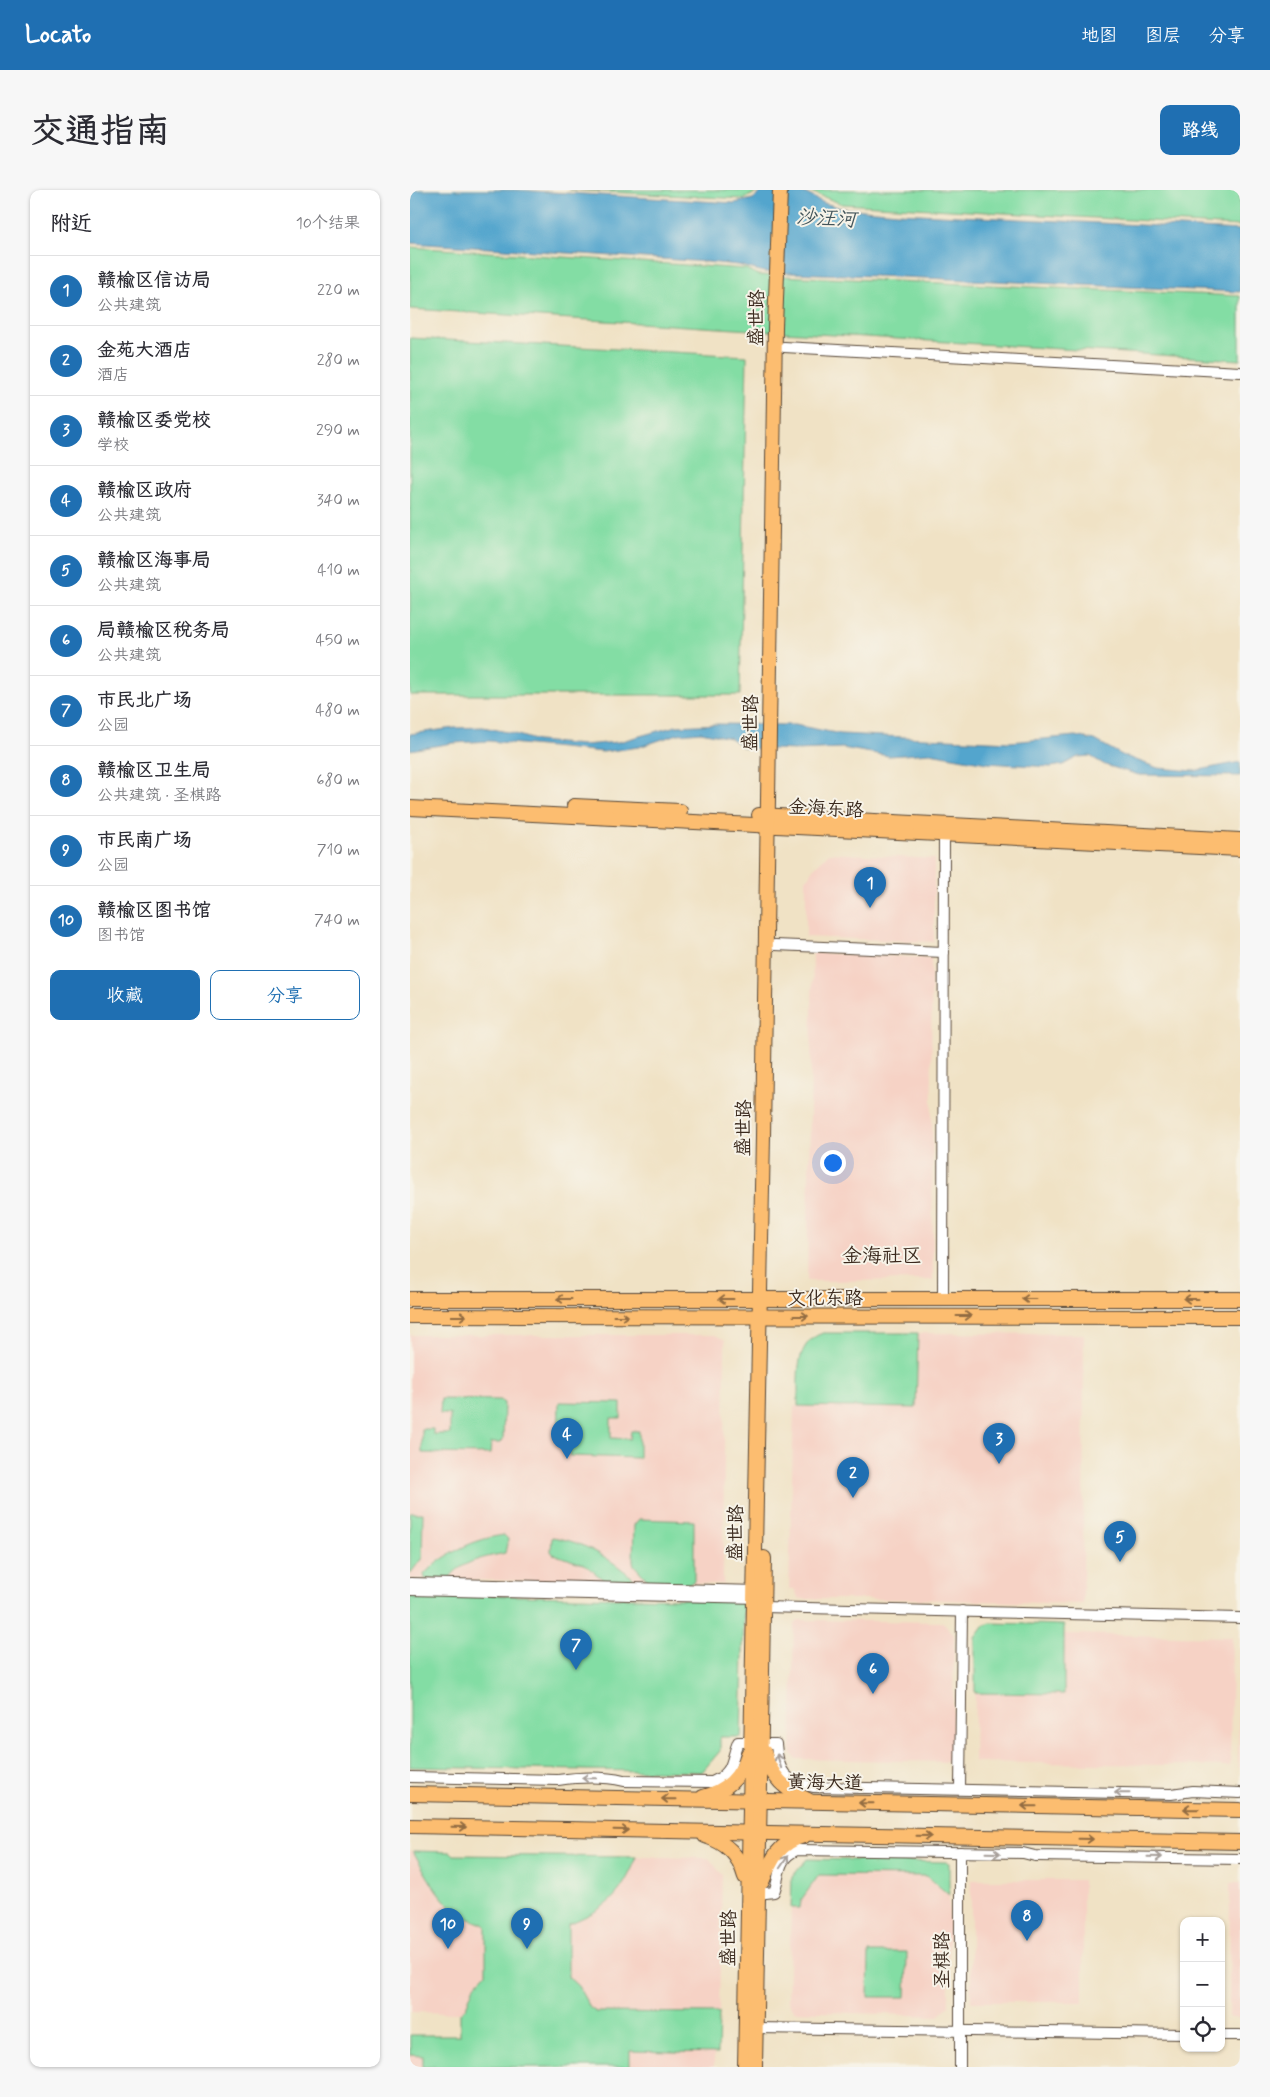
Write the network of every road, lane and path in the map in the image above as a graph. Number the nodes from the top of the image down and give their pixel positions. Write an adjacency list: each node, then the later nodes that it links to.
1 (780, 190): 7 (main road, 盛世路)
2 (789, 190): 3 (main road, 盛世路)
3 (784, 347): 4 (street); 7 (main road, 盛世路)
4 (1240, 372)
5 (410, 798): 7 (main road, 金海东路)
6 (410, 808): 7 (main road, 金海东路)
7 (773, 821): 8 (main road, 金海东路); 9 (main road, 金海东路); 11 (main road, 盛世路); 14 (main road, 盛世路)
8 (944, 834): 10 (main road, 金海东路); 12 (street)
9 (1240, 840)
10 (1240, 849)
11 (775, 946): 12 (street); 14 (main road, 盛世路)
12 (944, 952): 15 (street)
13 (410, 1299): 14 (main road, 文化东路, one-way to 13)
14 (764, 1299): 15 (main road, 文化东路); 18 (main road, 盛世路)
15 (943, 1299): 16 (main road, 文化东路, one-way to 15)
16 (1240, 1299)
17 (410, 1316): 18 (main road, 文化东路, one-way to 18)
18 (764, 1316): 19 (main road, 文化东路, one-way to 19); 22 (main road, 盛世路)
19 (1240, 1317)
20 (410, 1583): 22 (street)
21 (410, 1590): 22 (street)
22 (760, 1597): 23 (street); 25 (main road, 盛世路)
23 (962, 1611): 24 (street); 27 (street)
24 (1240, 1618)
25 (758, 1742): 26 (street, one-way to 26); 27 (street, one-way to 25); 30 (main road); 31 (main road, 盛世路); 32 (main road)
26 (410, 1777)
27 (960, 1789): 28 (street, one-way to 27); 33 (street); 34 (street)
28 (1240, 1793)
29 (410, 1794): 30 (main road, 黄海大道, one-way to 29)
30 (695, 1800): 31 (main road, 黄海大道)
31 (755, 1801): 32 (main road, 黄海大道); 38 (main road, 盛世路)
32 (814, 1802): 33 (main road, 黄海大道, one-way to 32)
33 (939, 1804): 34 (main road, 黄海大道)
34 (981, 1805): 35 (main road, 黄海大道, one-way to 34)
35 (1240, 1810)
36 (410, 1826): 37 (main road, one-way to 37)
37 (693, 1832): 38 (main road); 45 (main road)
38 (754, 1833): 39 (main road); 45 (main road, 盛世路)
39 (811, 1834): 40 (main road, one-way to 40); 45 (main road)
40 (945, 1836): 41 (main road); 43 (street)
41 (976, 1837): 42 (main road, one-way to 42); 43 (street)
42 (1240, 1842)
43 (961, 1852): 44 (street, one-way to 44); 45 (street, one-way to 43); 47 (street, 圣棋路)
44 (1240, 1859)
45 (755, 1892): 46 (main road, 盛世路); 51 (main road, 盛世路)
46 (756, 2028): 47 (street); 52 (main road, 盛世路)
47 (960, 2031): 48 (street); 53 (street, 圣棋路)
48 (1180, 2034)
49 (1225, 2034): 50 (street)
50 (1240, 2035)
51 (745, 2067)
52 (755, 2067)
53 (960, 2067)

